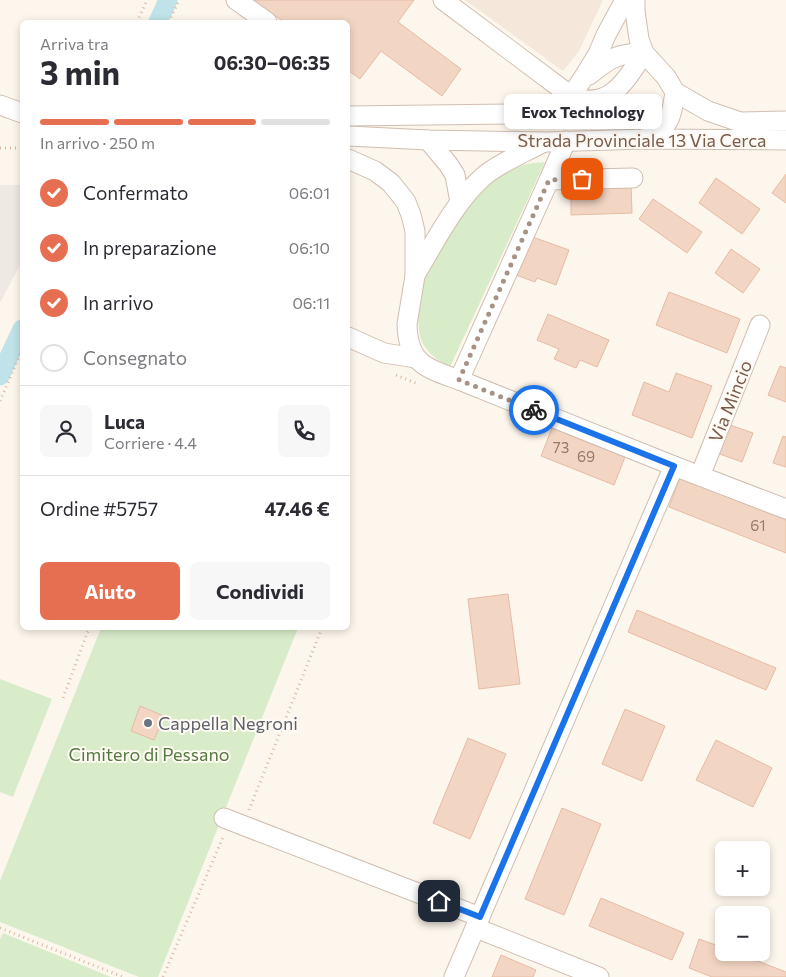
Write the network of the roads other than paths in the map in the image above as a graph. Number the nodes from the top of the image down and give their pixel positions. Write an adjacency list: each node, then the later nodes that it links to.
1 (236, 0): 5 (street)
2 (443, 0): 9 (street)
3 (625, 0): 7 (street)
4 (635, 0): 6 (street)
5 (264, 20)
6 (644, 53): 7 (street); 8 (street); 9 (street)
7 (582, 80): 9 (street)
8 (676, 92): 13 (street); 15 (street)
9 (571, 96): 12 (street)
10 (0, 105): 11 (street)
11 (20, 112)
12 (350, 116)
13 (786, 121)
14 (350, 136): 16 (street, Strada Provinciale 13 Via Cerca)
15 (645, 139): 17 (street, Strada Provinciale 13 Via Cerca); 18 (street, Strada Provinciale 13 Via Cerca)
16 (428, 140): 19 (street, Strada Provinciale 13 Via Cerca); 23 (street)
17 (786, 140)
18 (566, 141): 19 (street, Strada Provinciale 13 Via Cerca); 22 (street)
19 (546, 142): 23 (street)
20 (350, 160): 24 (street)
21 (633, 178): 22 (street)
22 (549, 180): 28 (street)
23 (460, 202): 24 (street)
24 (415, 276): 27 (street)
25 (760, 325): 30 (street, Via Mincio)
26 (350, 338): 27 (street)
27 (416, 358): 28 (street)
28 (459, 380): 29 (street)
29 (674, 466): 30 (street); 33 (street)
30 (700, 476): 31 (street)
31 (786, 509)
32 (233, 821): 33 (street)
33 (478, 923): 34 (street); 35 (street)
34 (454, 977)
35 (599, 977)

